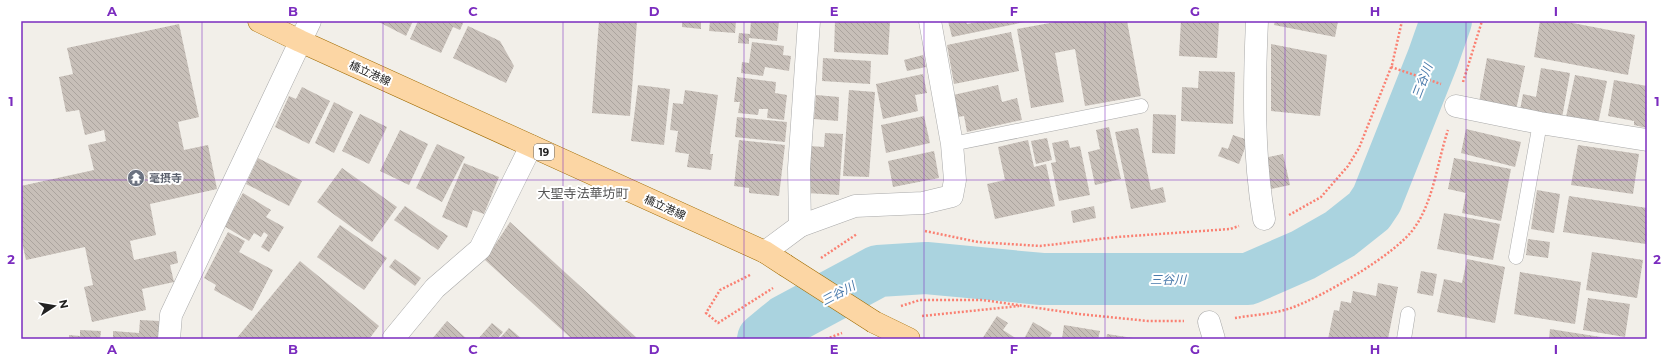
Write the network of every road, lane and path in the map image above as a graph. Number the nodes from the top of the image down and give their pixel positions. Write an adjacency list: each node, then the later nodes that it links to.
1 (259, 21): 8 (main road, 橋立港線 / 19)
2 (310, 21): 8 (street)
3 (809, 21): 18 (street)
4 (930, 21): 15 (street)
5 (1258, 21): 17 (street)
6 (1402, 21): 9 (path)
7 (1482, 21): 12 (path)
8 (300, 41): 16 (main road, 橋立港線 / 19); 31 (street)
9 (1391, 67): 10 (path); 17 (path)
10 (1432, 81)
11 (1141, 106): 15 (lane)
12 (1456, 106): 13 (street); 30 (path)
13 (1540, 123): 14 (street); 22 (lane)
14 (1647, 140)
15 (952, 144): 18 (street)
16 (531, 146): 21 (main road, 橋立港線 / 19); 32 (street)
17 (1264, 219): 19 (path)
18 (800, 226): 21 (street)
19 (922, 230)
20 (861, 232): 23 (path)
21 (765, 252): 29 (main road, 橋立港線 / 19, bridge)
22 (1516, 257)
23 (817, 261)
24 (756, 272): 25 (path)
25 (777, 286)
26 (983, 300): 27 (path)
27 (1023, 305): 29 (path); 30 (path)
28 (1408, 314): 34 (lane)
29 (881, 325): 33 (main road, 橋立港線 / 19)
30 (1212, 330)
31 (169, 339)
32 (393, 339)
33 (909, 339)
34 (1404, 339)

